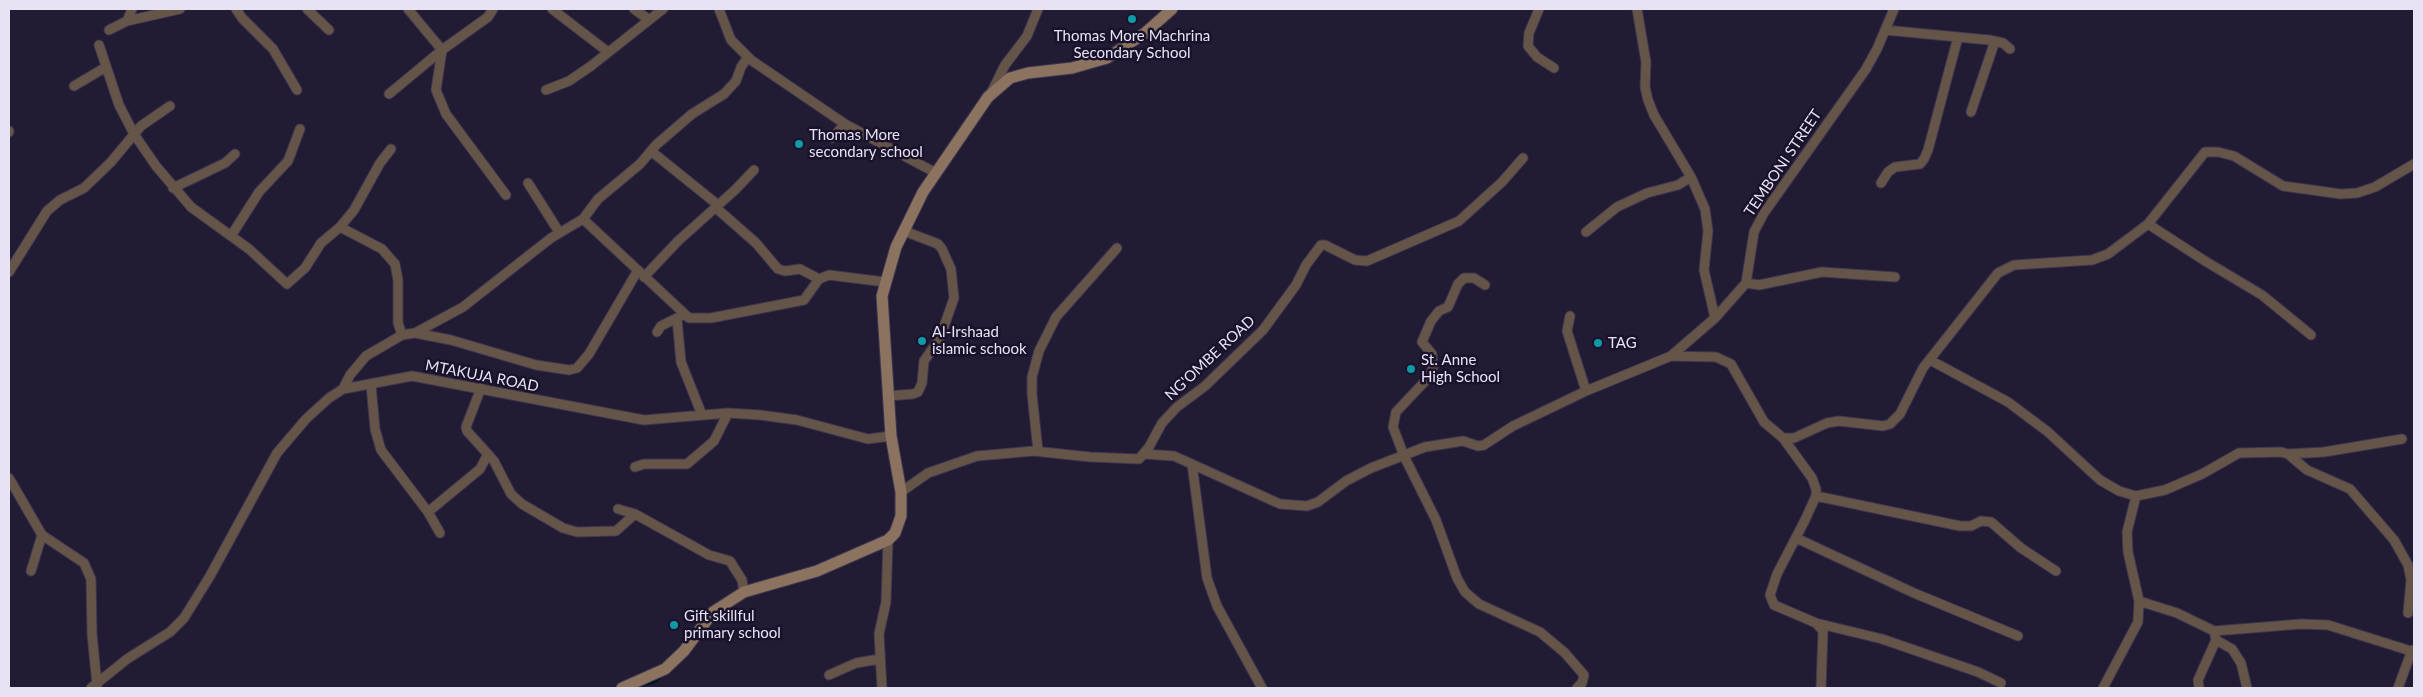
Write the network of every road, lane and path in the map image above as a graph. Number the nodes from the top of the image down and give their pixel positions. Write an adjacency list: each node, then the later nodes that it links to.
1 (132, 9): 17 (street)
2 (180, 9): 17 (street)
3 (236, 9): 31 (street)
4 (307, 9): 19 (street)
5 (408, 9): 25 (street)
6 (493, 9): 25 (street)
7 (552, 9): 26 (street)
8 (634, 9): 16 (street)
9 (663, 9): 16 (street)
10 (719, 9): 27 (street)
11 (1038, 9): 34 (street)
12 (1172, 9): 34 (street)
13 (1539, 9): 29 (street)
14 (1637, 9): 48 (street)
15 (1894, 9): 20 (street, TEMBONI STREET)
16 (648, 19): 26 (street)
17 (127, 21): 18 (street)
18 (109, 30)
19 (329, 30)
20 (1885, 30): 21 (street); 67 (street, TEMBONI STREET)
21 (1958, 37): 22 (street); 50 (street)
22 (1995, 41): 24 (street); 36 (street)
23 (99, 45): 28 (street)
24 (2010, 48)
25 (442, 50): 33 (street); 52 (street)
26 (608, 52): 32 (street)
27 (748, 57): 37 (street); 42 (street)
28 (106, 67): 30 (street); 39 (street)
29 (1554, 68)
30 (74, 86)
31 (297, 90)
32 (546, 90)
33 (389, 94)
34 (988, 97): 47 (street)
35 (170, 106): 39 (street)
36 (1972, 112)
37 (845, 124): 40 (street); 47 (street)
38 (300, 129): 60 (street)
39 (134, 134): 51 (street); 62 (street)
40 (832, 138)
41 (391, 149): 56 (street)
42 (651, 151): 53 (street); 54 (street)
43 (235, 154): 51 (street)
44 (1523, 158): 90 (street, NG'OMBE ROAD)
45 (2414, 164): 55 (street)
46 (754, 170): 53 (street)
47 (936, 173): 57 (street)
48 (1691, 178): 59 (street); 71 (street)
49 (528, 183): 58 (street)
50 (1881, 183)
51 (174, 188): 60 (street)
52 (506, 195)
53 (717, 206): 63 (street); 65 (street)
54 (583, 219): 58 (street); 63 (street)
55 (2148, 224): 75 (street); 77 (street)
56 (340, 227): 60 (street); 74 (street)
57 (904, 231): 66 (street); 82 (street)
58 (559, 232): 73 (street)
59 (1586, 232)
60 (231, 236)
61 (1118, 248): 88 (street)
62 (9, 272)
63 (641, 274): 70 (street); 73 (street)
64 (1895, 276): 67 (street)
65 (820, 279): 66 (street); 70 (street)
66 (885, 282): 82 (street)
67 (1746, 283): 71 (street)
68 (1485, 285): 92 (street)
69 (1570, 316): 81 (street)
70 (680, 317): 72 (street); 84 (street)
71 (1716, 318): 76 (street)
72 (656, 332)
73 (415, 333): 74 (street)
74 (402, 335): 80 (street)
75 (2311, 335)
76 (1671, 356): 81 (street); 86 (street)
77 (1930, 360): 86 (street); 98 (street)
78 (371, 385): 79 (street, MTAKUJA ROAD); 80 (street, MTAKUJA ROAD); 100 (street)
79 (481, 388): 84 (street, MTAKUJA ROAD); 89 (street)
80 (343, 389): 118 (street, MTAKUJA ROAD)
81 (1586, 391): 92 (street)
82 (888, 396): 85 (street)
83 (728, 413): 84 (street, MTAKUJA ROAD); 85 (street, MTAKUJA ROAD); 94 (street)
84 (702, 415)
85 (891, 436): 96 (street)
86 (1783, 438): 97 (street)
87 (2402, 439): 91 (street)
88 (1038, 451): 90 (street); 96 (street)
89 (488, 454): 100 (street); 101 (street)
90 (1144, 454): 93 (street)
91 (2288, 454): 98 (street); 110 (street)
92 (1404, 456): 93 (street); 122 (street)
93 (1192, 464): 121 (street)
94 (635, 466)
95 (9, 478): 103 (street)
96 (901, 492): 105 (street)
97 (1816, 496): 104 (street); 107 (street)
98 (2136, 496): 109 (street)
99 (618, 509): 101 (street)
100 (428, 512): 102 (street)
101 (634, 514): 108 (street)
102 (440, 533)
103 (42, 535): 106 (street); 118 (street)
104 (1796, 538): 111 (street); 113 (street)
105 (888, 540): 108 (street); 115 (street)
106 (31, 571)
107 (2056, 571)
108 (744, 592): 119 (street)
109 (2139, 601): 112 (street); 124 (street)
110 (2408, 614)
111 (1816, 623): 117 (street); 123 (street)
112 (2215, 635): 114 (street); 125 (street); 126 (street)
113 (2018, 636)
114 (2413, 651): 127 (street)
115 (880, 659): 116 (street); 120 (street)
116 (829, 675)
117 (2001, 683)
118 (94, 687)
119 (622, 688)
120 (882, 688)
121 (1262, 688)
122 (1577, 688)
123 (1821, 688)
124 (2103, 688)
125 (2199, 688)
126 (2247, 688)
127 (2398, 688)

